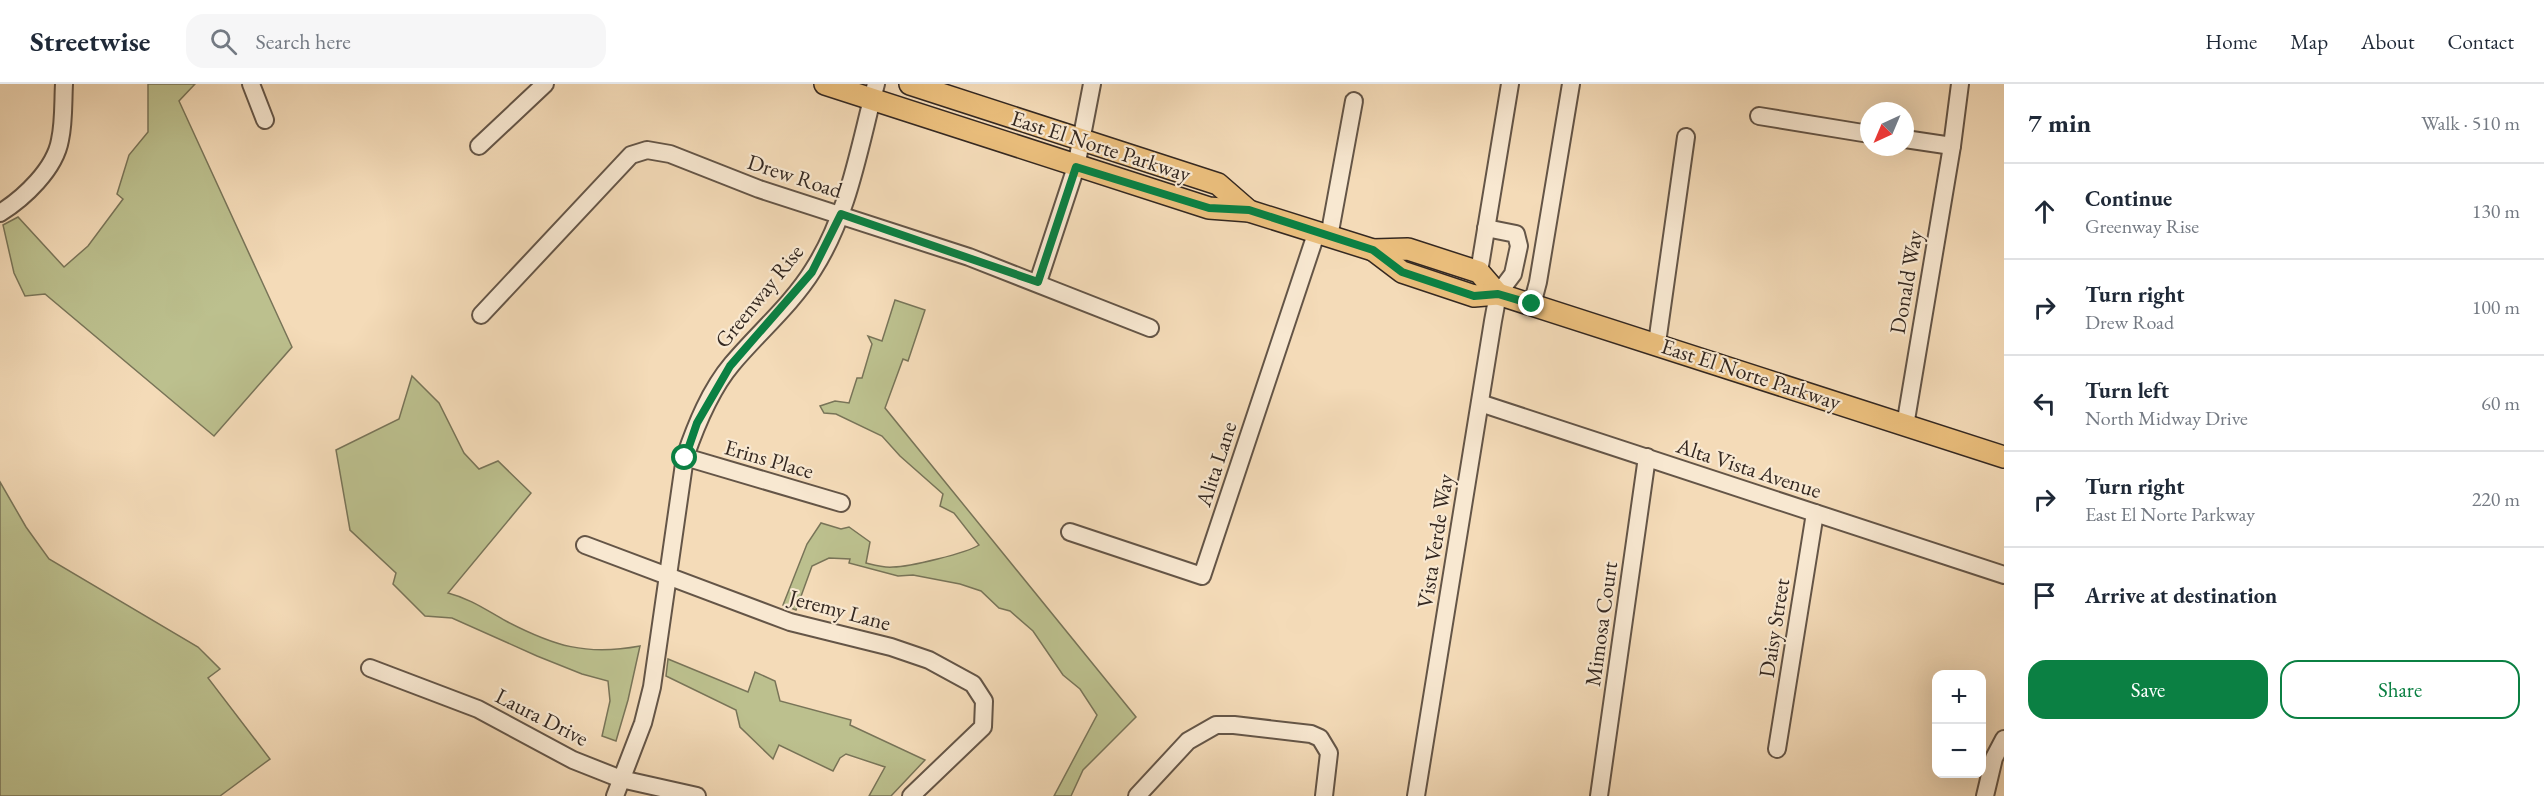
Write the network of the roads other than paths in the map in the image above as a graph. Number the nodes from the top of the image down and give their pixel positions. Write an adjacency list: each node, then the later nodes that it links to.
1 (64, 84): 22 (street)
2 (251, 84): 13 (street)
3 (545, 84): 18 (street)
4 (825, 84): 10 (main road, East El Norte Parkway)
5 (910, 84): 16 (main road, East El Norte Parkway)
6 (1092, 84): 16 (street)
7 (1510, 84): 24 (street)
8 (1571, 84): 30 (street)
9 (1960, 84): 19 (street, Donald Way)
10 (874, 92): 20 (main road, East El Norte Parkway); 23 (street, Greenway Rise)
11 (1354, 101): 25 (street)
12 (1759, 116): 14 (street)
13 (265, 120)
14 (1860, 133)
15 (1686, 137): 33 (street)
16 (1082, 140): 20 (street); 21 (main road, East El Norte Parkway)
17 (1914, 140): 19 (street)
18 (479, 146)
19 (1952, 146): 35 (street, Donald Way)
20 (1076, 167): 21 (main road, East El Norte Parkway); 28 (street)
21 (1249, 210): 25 (main road, East El Norte Parkway)
22 (0, 213)
23 (841, 214): 28 (street, Drew Road); 31 (street, Drew Road); 38 (street, Greenway Rise)
24 (1486, 228): 27 (street); 29 (street)
25 (1322, 236): 26 (main road, East El Norte Parkway); 41 (street, Alita Lane)
26 (1373, 250): 27 (main road, East El Norte Parkway); 29 (main road, East El Norte Parkway)
27 (1479, 273): 29 (main road, East El Norte Parkway)
28 (1038, 282): 32 (street, Drew Road)
29 (1498, 294): 30 (main road, East El Norte Parkway); 34 (street, Vista Verde Way)
30 (1532, 304): 33 (main road, East El Norte Parkway)
31 (481, 315)
32 (1150, 328)
33 (1657, 343): 35 (main road, East El Norte Parkway)
34 (1480, 403): 37 (street, Alta Vista Avenue); 54 (street, Vista Verde Way)
35 (1905, 426): 36 (main road, East El Norte Parkway)
36 (2004, 456)
37 (1647, 457): 40 (street, Alta Vista Avenue); 55 (street, Mimosa Court)
38 (685, 458): 39 (street, Erins Place); 44 (street, Greenway Rise)
39 (841, 503)
40 (1815, 513): 43 (street, Alta Vista Avenue); 47 (street, Daisy Street)
41 (1070, 532)
42 (585, 545): 44 (street, Jeremy Lane)
43 (2004, 575)
44 (667, 576): 48 (street, Greenway Rise); 51 (street, Jeremy Lane)
45 (370, 668): 48 (street, Laura Drive)
46 (2004, 739): 56 (street)
47 (1778, 749)
48 (621, 779): 49 (street, Greenway Rise); 50 (street, Laura Drive)
49 (615, 796)
50 (697, 796)
51 (911, 796)
52 (1137, 796): 53 (street)
53 (1323, 796)
54 (1416, 796)
55 (1599, 796)
56 (1985, 796)

